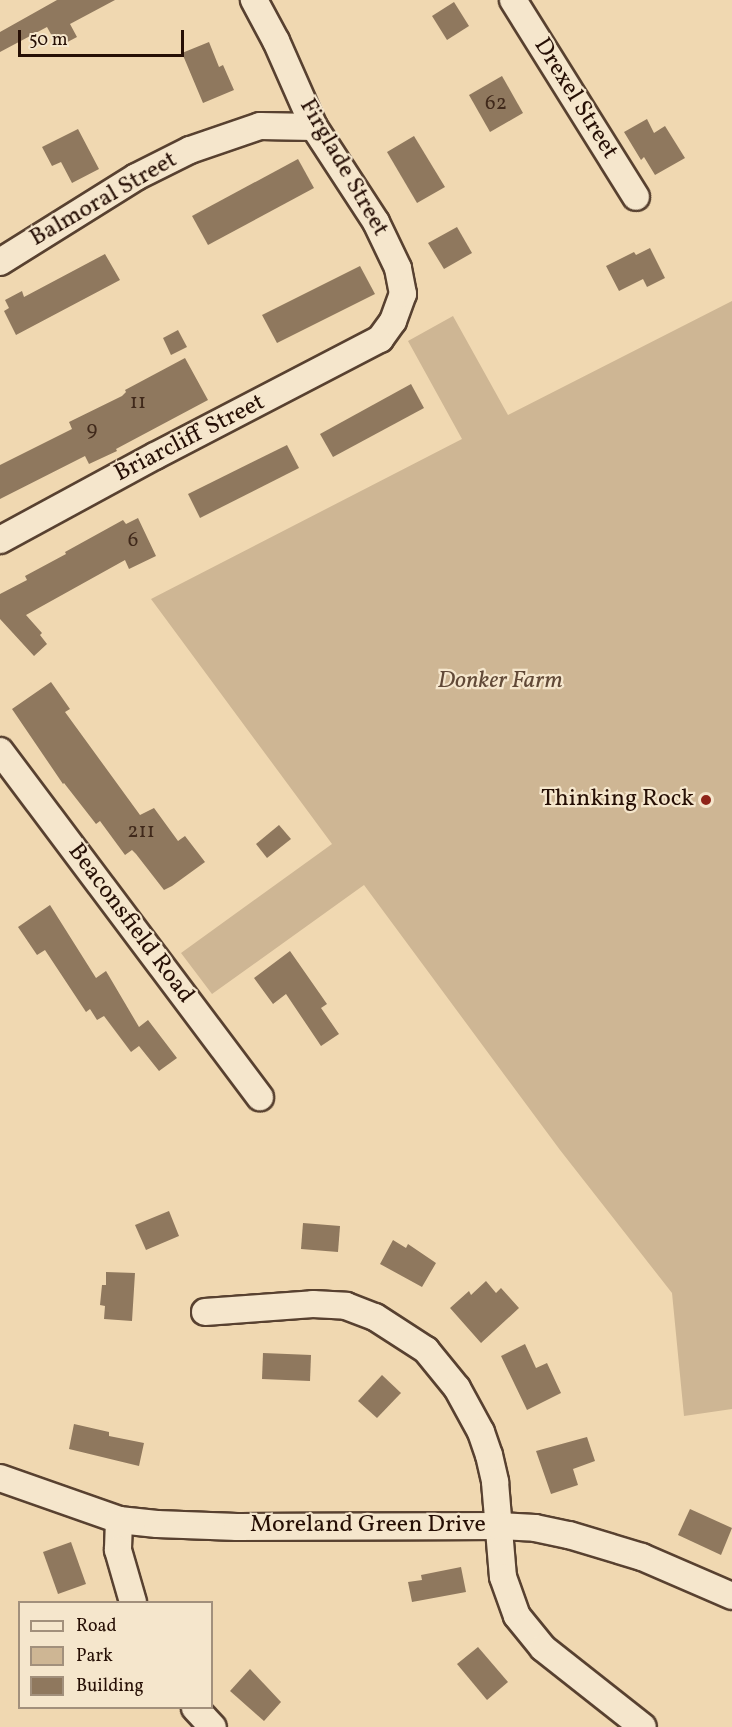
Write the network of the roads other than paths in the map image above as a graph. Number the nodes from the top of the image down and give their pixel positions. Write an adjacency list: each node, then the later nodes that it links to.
1 (254, 0): 3 (street, Firglade Street)
2 (513, 0): 4 (street, Drexel Street)
3 (314, 127): 5 (street, Balmoral Street); 6 (street, Firglade Street)
4 (636, 197)
5 (0, 262)
6 (380, 339): 7 (street, Briarcliff Street)
7 (0, 540)
8 (0, 751): 9 (street, Beaconsfield Road)
9 (261, 1097)
10 (206, 1312): 13 (street)
11 (0, 1478): 12 (street, Moreland Green Drive)
12 (119, 1520): 13 (street, Moreland Green Drive); 15 (street)
13 (499, 1526): 14 (street, Moreland Green Drive); 18 (street)
14 (732, 1596)
15 (133, 1601)
16 (197, 1709): 17 (street)
17 (213, 1727)
18 (643, 1727)

